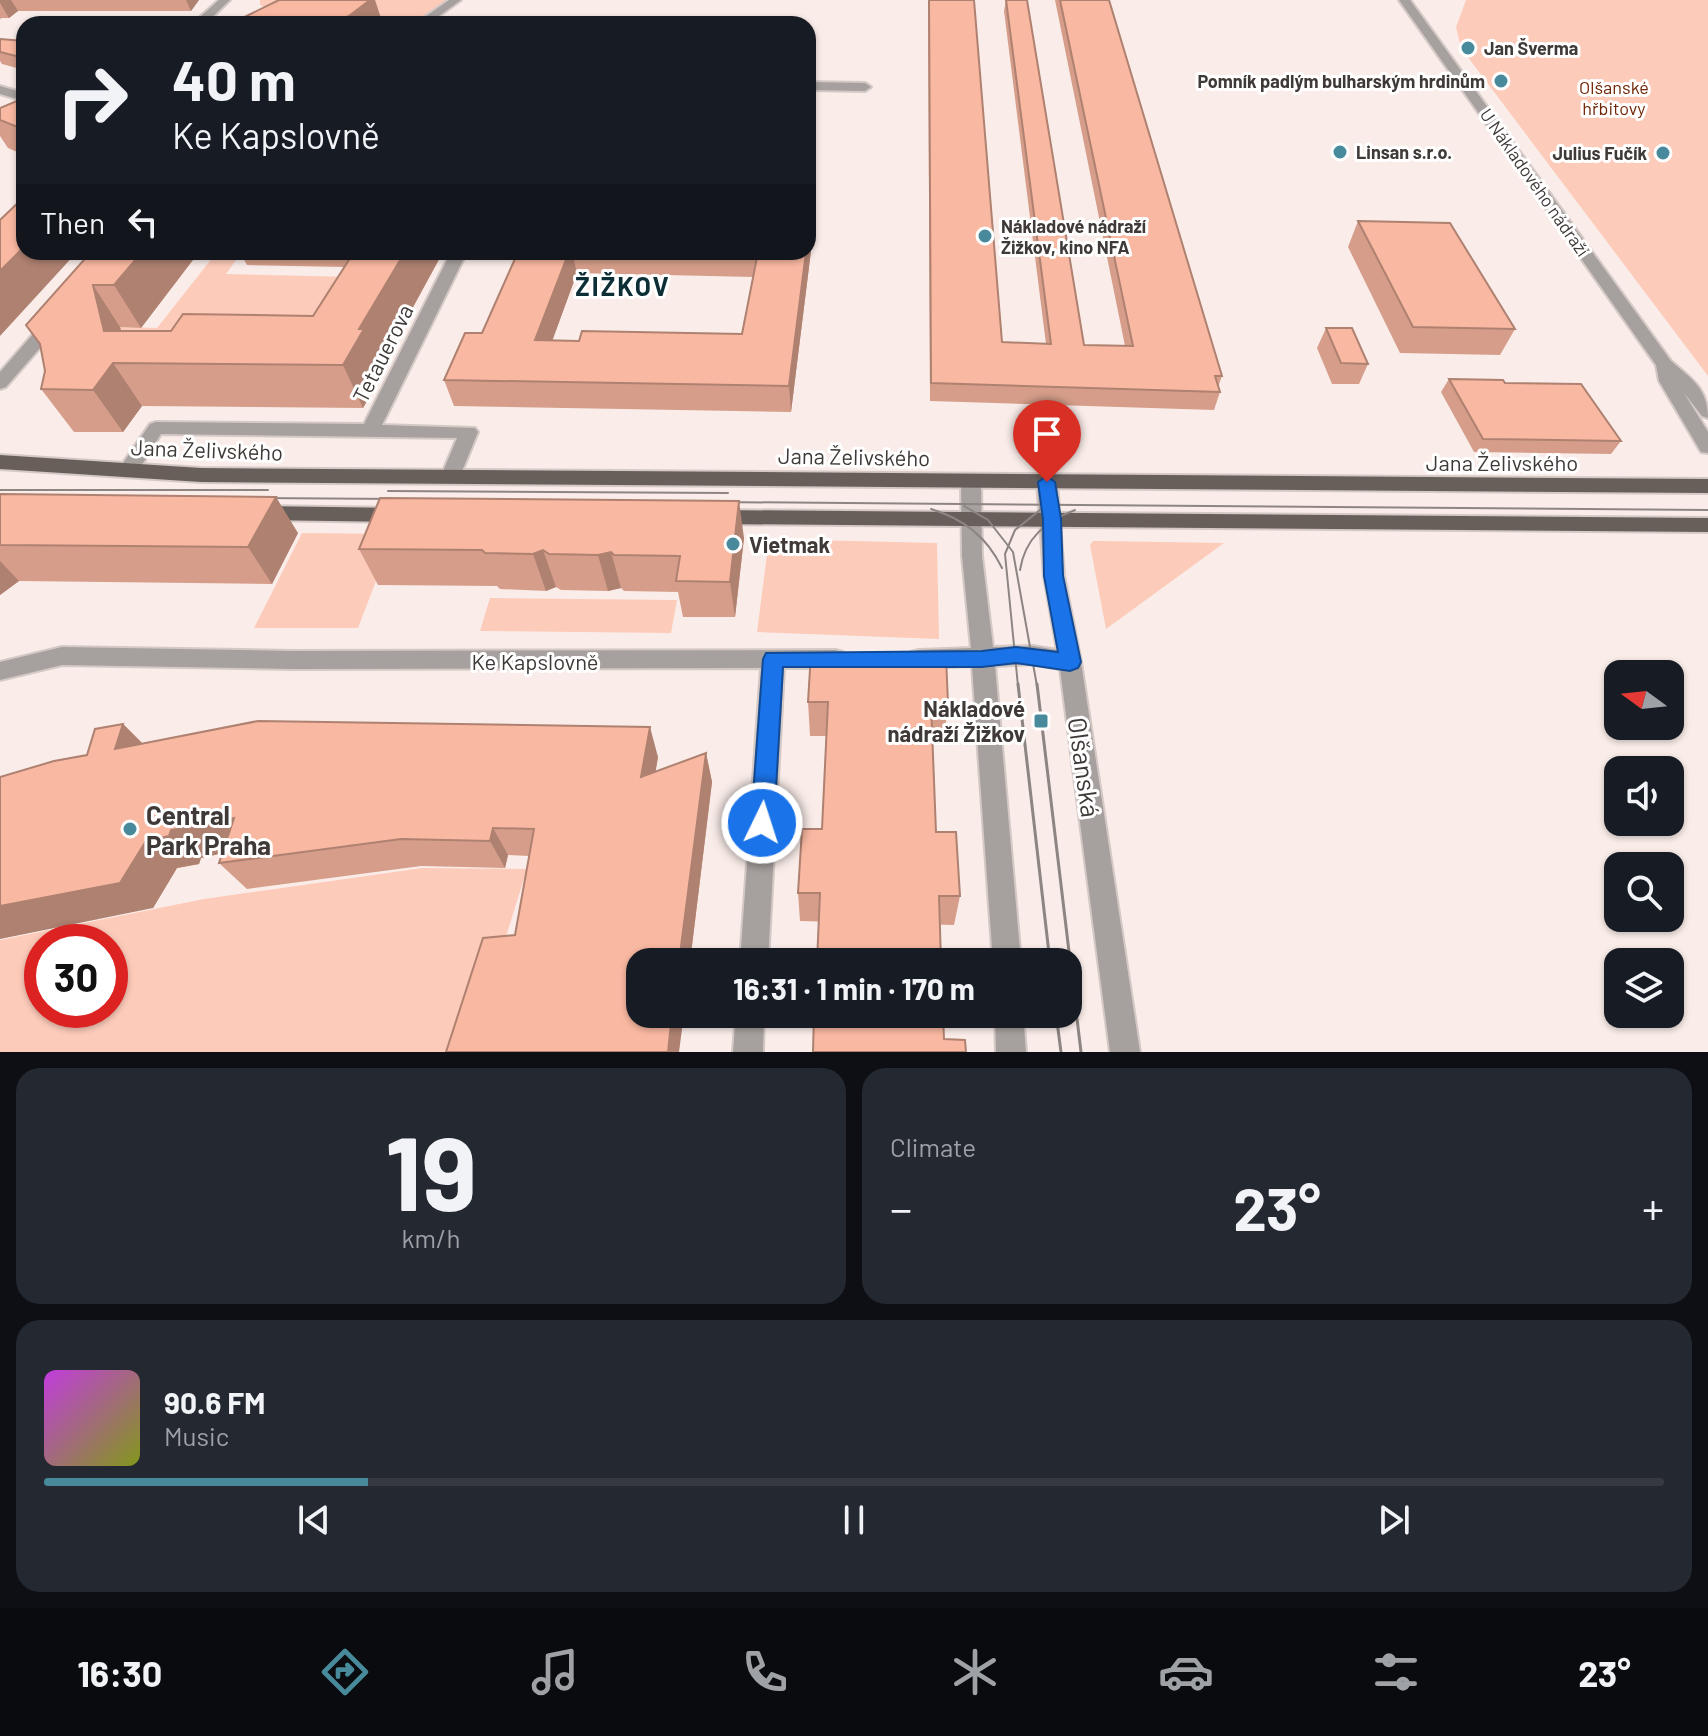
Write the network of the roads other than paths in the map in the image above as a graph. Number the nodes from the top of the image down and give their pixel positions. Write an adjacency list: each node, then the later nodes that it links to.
1 (225, 0): 4 (street)
2 (456, 0): 5 (street)
3 (1404, 0): 10 (street, U Nákladového nádraží)
4 (207, 16)
5 (433, 16)
6 (816, 86): 7 (street)
7 (865, 87)
8 (455, 260): 13 (street, Tetauerova)
9 (62, 312): 11 (street)
10 (1665, 365): 12 (street, U Nákladového nádraží); 14 (street, U Nákladového nádraží)
11 (0, 383)
12 (1708, 412)
13 (370, 430): 16 (street); 17 (street, Tetauerova)
14 (1708, 447)
15 (0, 462): 16 (main road, Jana Želivského)
16 (128, 471): 17 (main road, Jana Želivského)
17 (451, 476): 18 (main road, Jana Želivského)
18 (971, 482): 19 (main road, Jana Želivského); 24 (street)
19 (1047, 482): 20 (main road, Jana Želivského); 25 (street, Olšanská)
20 (1708, 486)
21 (237, 513): 22 (main road)
22 (421, 515)
23 (693, 517): 24 (main road)
24 (970, 517): 25 (main road); 30 (street)
25 (1052, 519): 26 (main road); 31 (street, Olšanská)
26 (1708, 525)
27 (773, 659): 28 (street, Ke Kapslovně); 32 (street, Ke Kapslovně); 33 (street)
28 (853, 659)
29 (901, 659): 30 (street)
30 (982, 659): 31 (street); 34 (street)
31 (1070, 662): 39 (street, Olšanská)
32 (0, 671)
33 (755, 948)
34 (1006, 948)
35 (749, 1028): 37 (street)
36 (1010, 1028): 38 (street)
37 (748, 1052)
38 (1011, 1052)
39 (1125, 1052)

